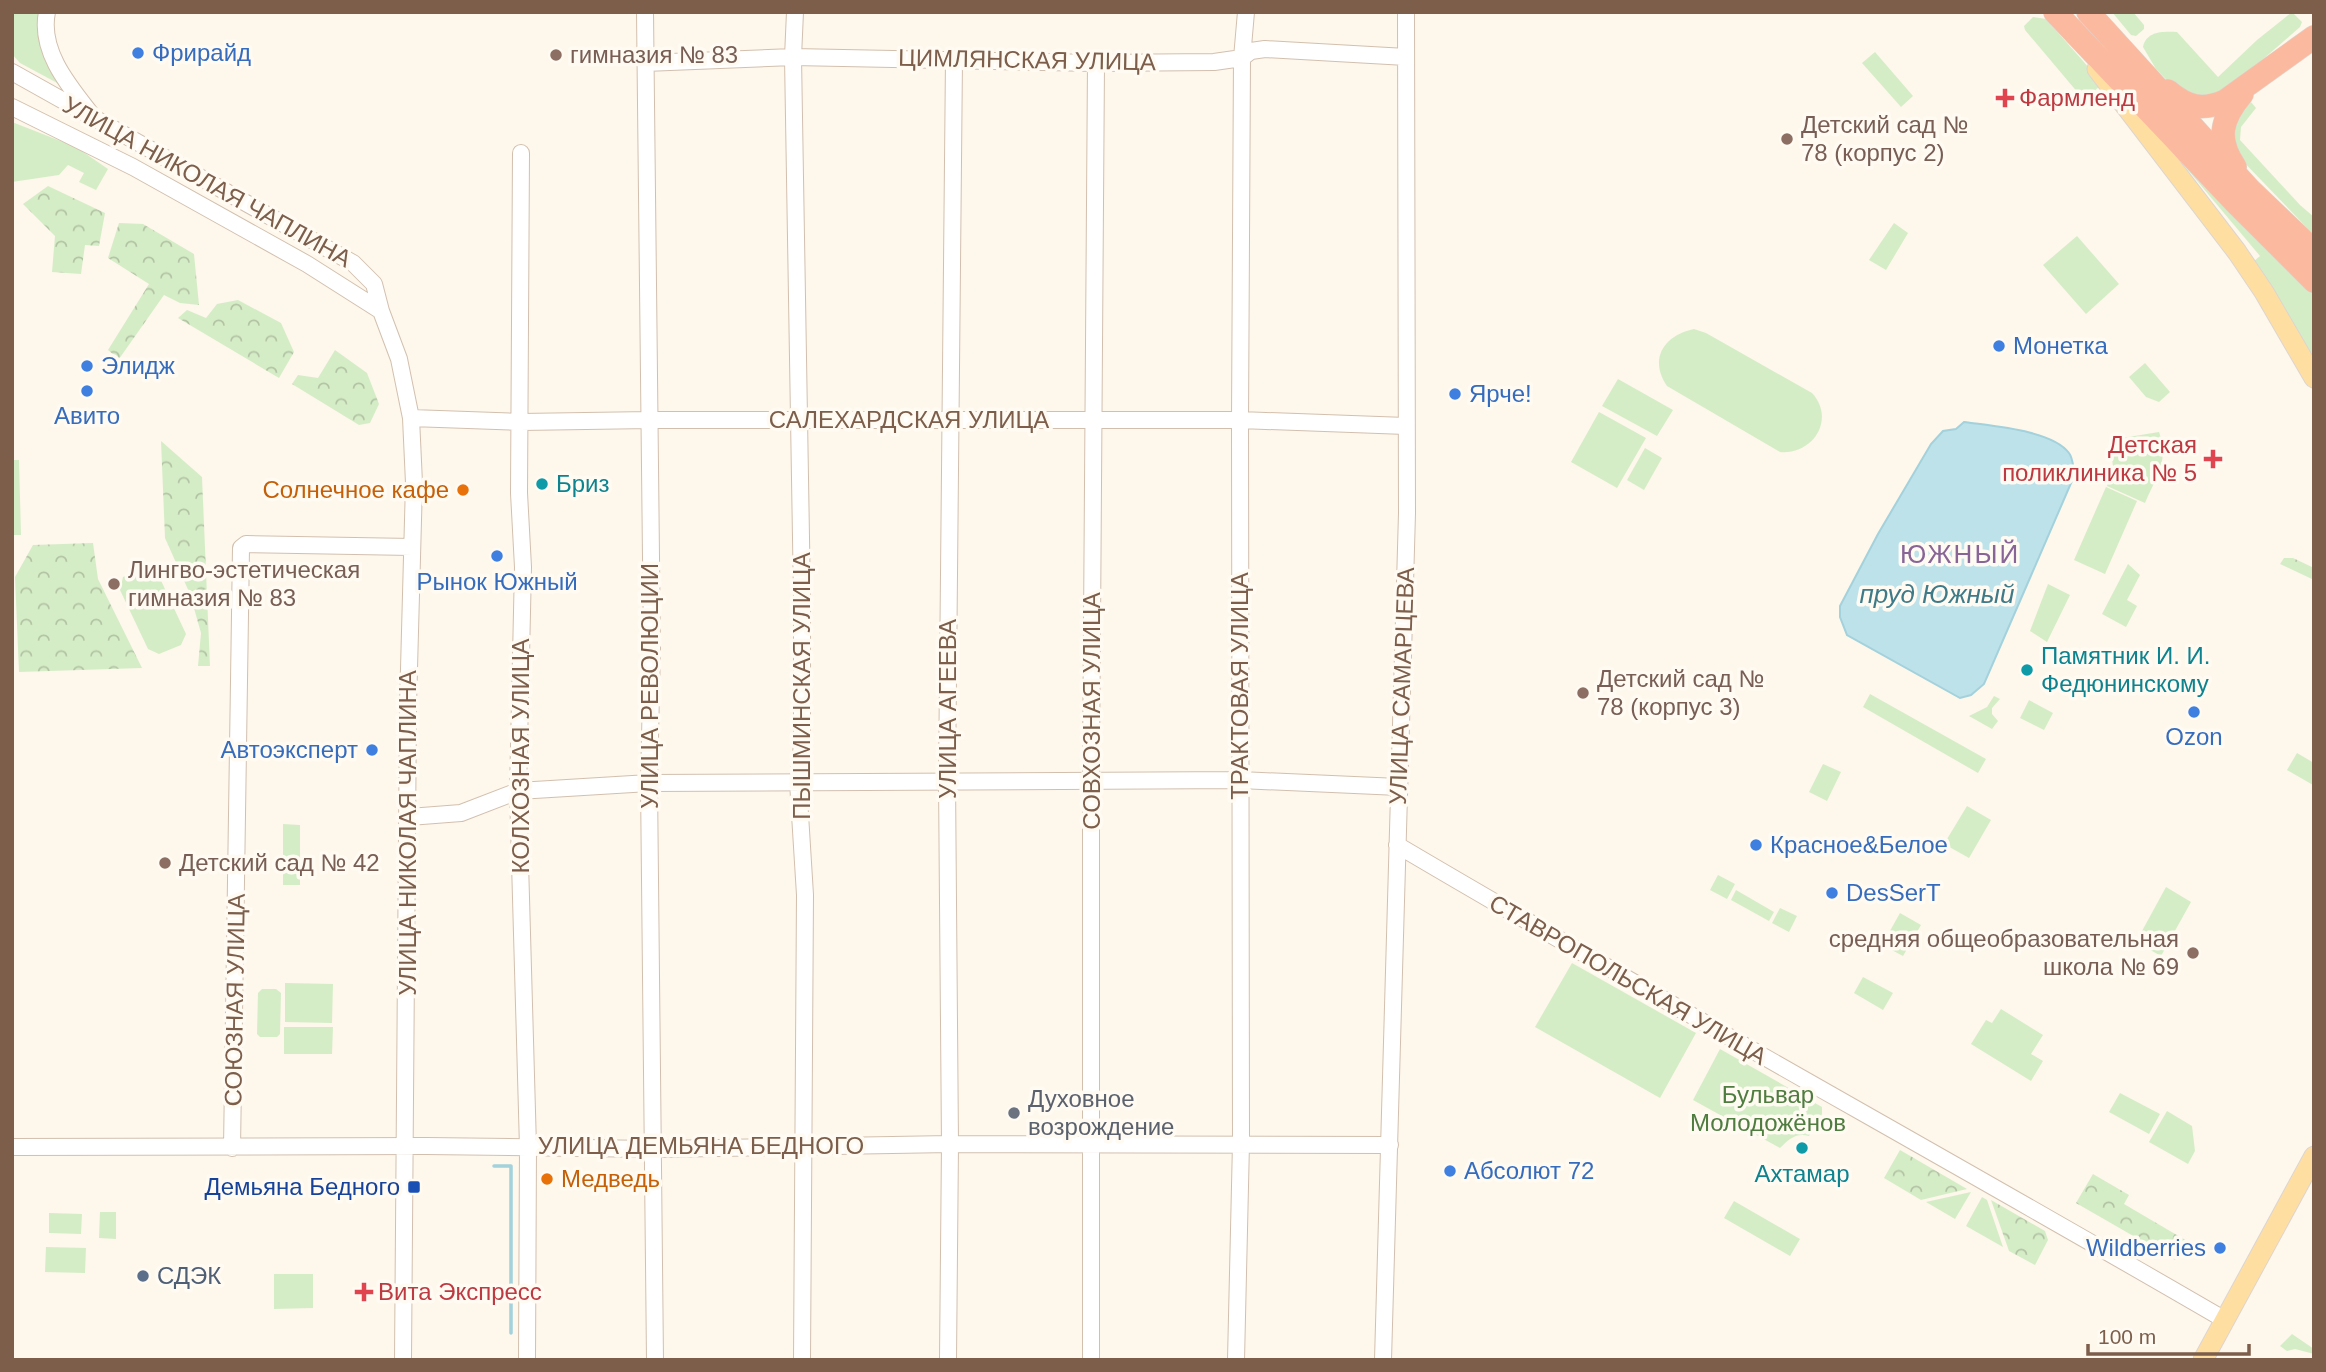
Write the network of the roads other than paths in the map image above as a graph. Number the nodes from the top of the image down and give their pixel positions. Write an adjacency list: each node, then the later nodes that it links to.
1 (47, 12): 19 (street)
2 (645, 12): 14 (street, УЛИЦА РЕВОЛЮЦИИ)
3 (795, 12): 9 (street, ПЫШМИНСКАЯ УЛИЦА)
4 (1246, 12): 11 (street, ТРАКТОВАЯ УЛИЦА)
5 (1406, 12): 10 (street, УЛИЦА САМАРЦЕВА)
6 (2055, 12): 23 (highway); 25 (main road)
7 (2088, 12): 12 (highway)
8 (2314, 37): 17 (highway)
9 (793, 57): 13 (street, ЦИМЛЯНСКАЯ УЛИЦА); 14 (street, ЦИМЛЯНСКАЯ УЛИЦА); 27 (street, ПЫШМИНСКАЯ УЛИЦА)
10 (1406, 57): 11 (street, ЦИМЛЯНСКАЯ УЛИЦА); 33 (street, УЛИЦА САМАРЦЕВА)
11 (1242, 58): 15 (street, ЦИМЛЯНСКАЯ УЛИЦА); 30 (street, ТРАКТОВАЯ УЛИЦА)
12 (2128, 58): 17 (highway); 21 (highway)
13 (954, 59): 15 (street, ЦИМЛЯНСКАЯ УЛИЦА); 28 (street, УЛИЦА АГЕЕВА)
14 (645, 63): 29 (street, УЛИЦА РЕВОЛЮЦИИ)
15 (1096, 63): 31 (street, СОВХОЗНАЯ УЛИЦА)
16 (12, 72): 19 (street, УЛИЦА НИКОЛАЯ ЧАПЛИНА)
17 (2256, 79): 21 (highway)
18 (12, 107): 24 (street, УЛИЦА НИКОЛАЯ ЧАПЛИНА)
19 (95, 119): 24 (street, УЛИЦА НИКОЛАЯ ЧАПЛИНА)
20 (521, 153): 32 (street, КОЛХОЗНАЯ УЛИЦА)
21 (2250, 190): 22 (highway)
22 (2314, 251)
23 (2314, 281)
24 (381, 311): 26 (street, УЛИЦА НИКОЛАЯ ЧАПЛИНА)
25 (2314, 378)
26 (411, 418): 32 (street, САЛЕХАРДСКАЯ УЛИЦА); 34 (street, УЛИЦА НИКОЛАЯ ЧАПЛИНА)
27 (799, 419): 28 (street, САЛЕХАРДСКАЯ УЛИЦА); 29 (street, САЛЕХАРДСКАЯ УЛИЦА); 38 (street, ПЫШМИНСКАЯ УЛИЦА)
28 (950, 419): 31 (street, САЛЕХАРДСКАЯ УЛИЦА); 35 (street, УЛИЦА АГЕЕВА)
29 (650, 420): 32 (street, САЛЕХАРДСКАЯ УЛИЦА); 39 (street, УЛИЦА РЕВОЛЮЦИИ)
30 (1240, 420): 31 (street, САЛЕХАРДСКАЯ УЛИЦА); 33 (street, САЛЕХАРДСКАЯ УЛИЦА); 37 (street, ТРАКТОВАЯ УЛИЦА)
31 (1093, 421): 36 (street, СОВХОЗНАЯ УЛИЦА)
32 (521, 422): 41 (street, КОЛХОЗНАЯ УЛИЦА)
33 (1406, 426): 40 (street, УЛИЦА САМАРЦЕВА)
34 (412, 547): 42 (street, УЛИЦА НИКОЛАЯ ЧАПЛИНА); 52 (street, СОЮЗНАЯ УЛИЦА)
35 (947, 780): 36 (street); 38 (street); 45 (street, УЛИЦА АГЕЕВА)
36 (1091, 780): 37 (street); 46 (street, СОВХОЗНАЯ УЛИЦА)
37 (1240, 780): 40 (street); 44 (street, ТРАКТОВАЯ УЛИЦА)
38 (798, 782): 39 (street); 51 (street, ПЫШМИНСКАЯ УЛИЦА)
39 (649, 783): 41 (street); 53 (street, УЛИЦА РЕВОЛЮЦИИ)
40 (1399, 787): 43 (street, УЛИЦА САМАРЦЕВА)
41 (518, 792): 42 (street); 50 (street, КОЛХОЗНАЯ УЛИЦА)
42 (409, 817): 48 (street, УЛИЦА НИКОЛАЯ ЧАПЛИНА)
43 (1397, 845): 47 (street, УЛИЦА САМАРЦЕВА); 55 (street, СТАВРОПОЛЬСКАЯ УЛИЦА)
44 (1241, 1143): 46 (street, УЛИЦА ДЕМЬЯНА БЕДНОГО); 47 (street, УЛИЦА ДЕМЬЯНА БЕДНОГО); 62 (street, ТРАКТОВАЯ УЛИЦА)
45 (950, 1144): 46 (street, УЛИЦА ДЕМЬЯНА БЕДНОГО); 51 (street, УЛИЦА ДЕМЬЯНА БЕДНОГО); 60 (street, УЛИЦА АГЕЕВА)
46 (1092, 1144): 61 (street, СОВХОЗНАЯ УЛИЦА)
47 (1390, 1145): 63 (street, УЛИЦА САМАРЦЕВА)
48 (405, 1146): 50 (street, УЛИЦА ДЕМЬЯНА БЕДНОГО); 52 (street, УЛИЦА ДЕМЬЯНА БЕДНОГО); 56 (street, УЛИЦА НИКОЛАЯ ЧАПЛИНА)
49 (12, 1147): 52 (street, УЛИЦА ДЕМЬЯНА БЕДНОГО)
50 (528, 1147): 53 (street, УЛИЦА ДЕМЬЯНА БЕДНОГО); 57 (street, КОЛХОЗНАЯ УЛИЦА)
51 (802, 1147): 53 (street, УЛИЦА ДЕМЬЯНА БЕДНОГО); 59 (street, ПЫШМИНСКАЯ УЛИЦА)
52 (232, 1148)
53 (655, 1149): 58 (street, УЛИЦА РЕВОЛЮЦИИ)
54 (2314, 1156): 55 (main road)
55 (2225, 1320): 64 (main road)
56 (403, 1360)
57 (527, 1360)
58 (655, 1360)
59 (802, 1360)
60 (948, 1360)
61 (1091, 1360)
62 (1236, 1360)
63 (1383, 1360)
64 (2203, 1360)

